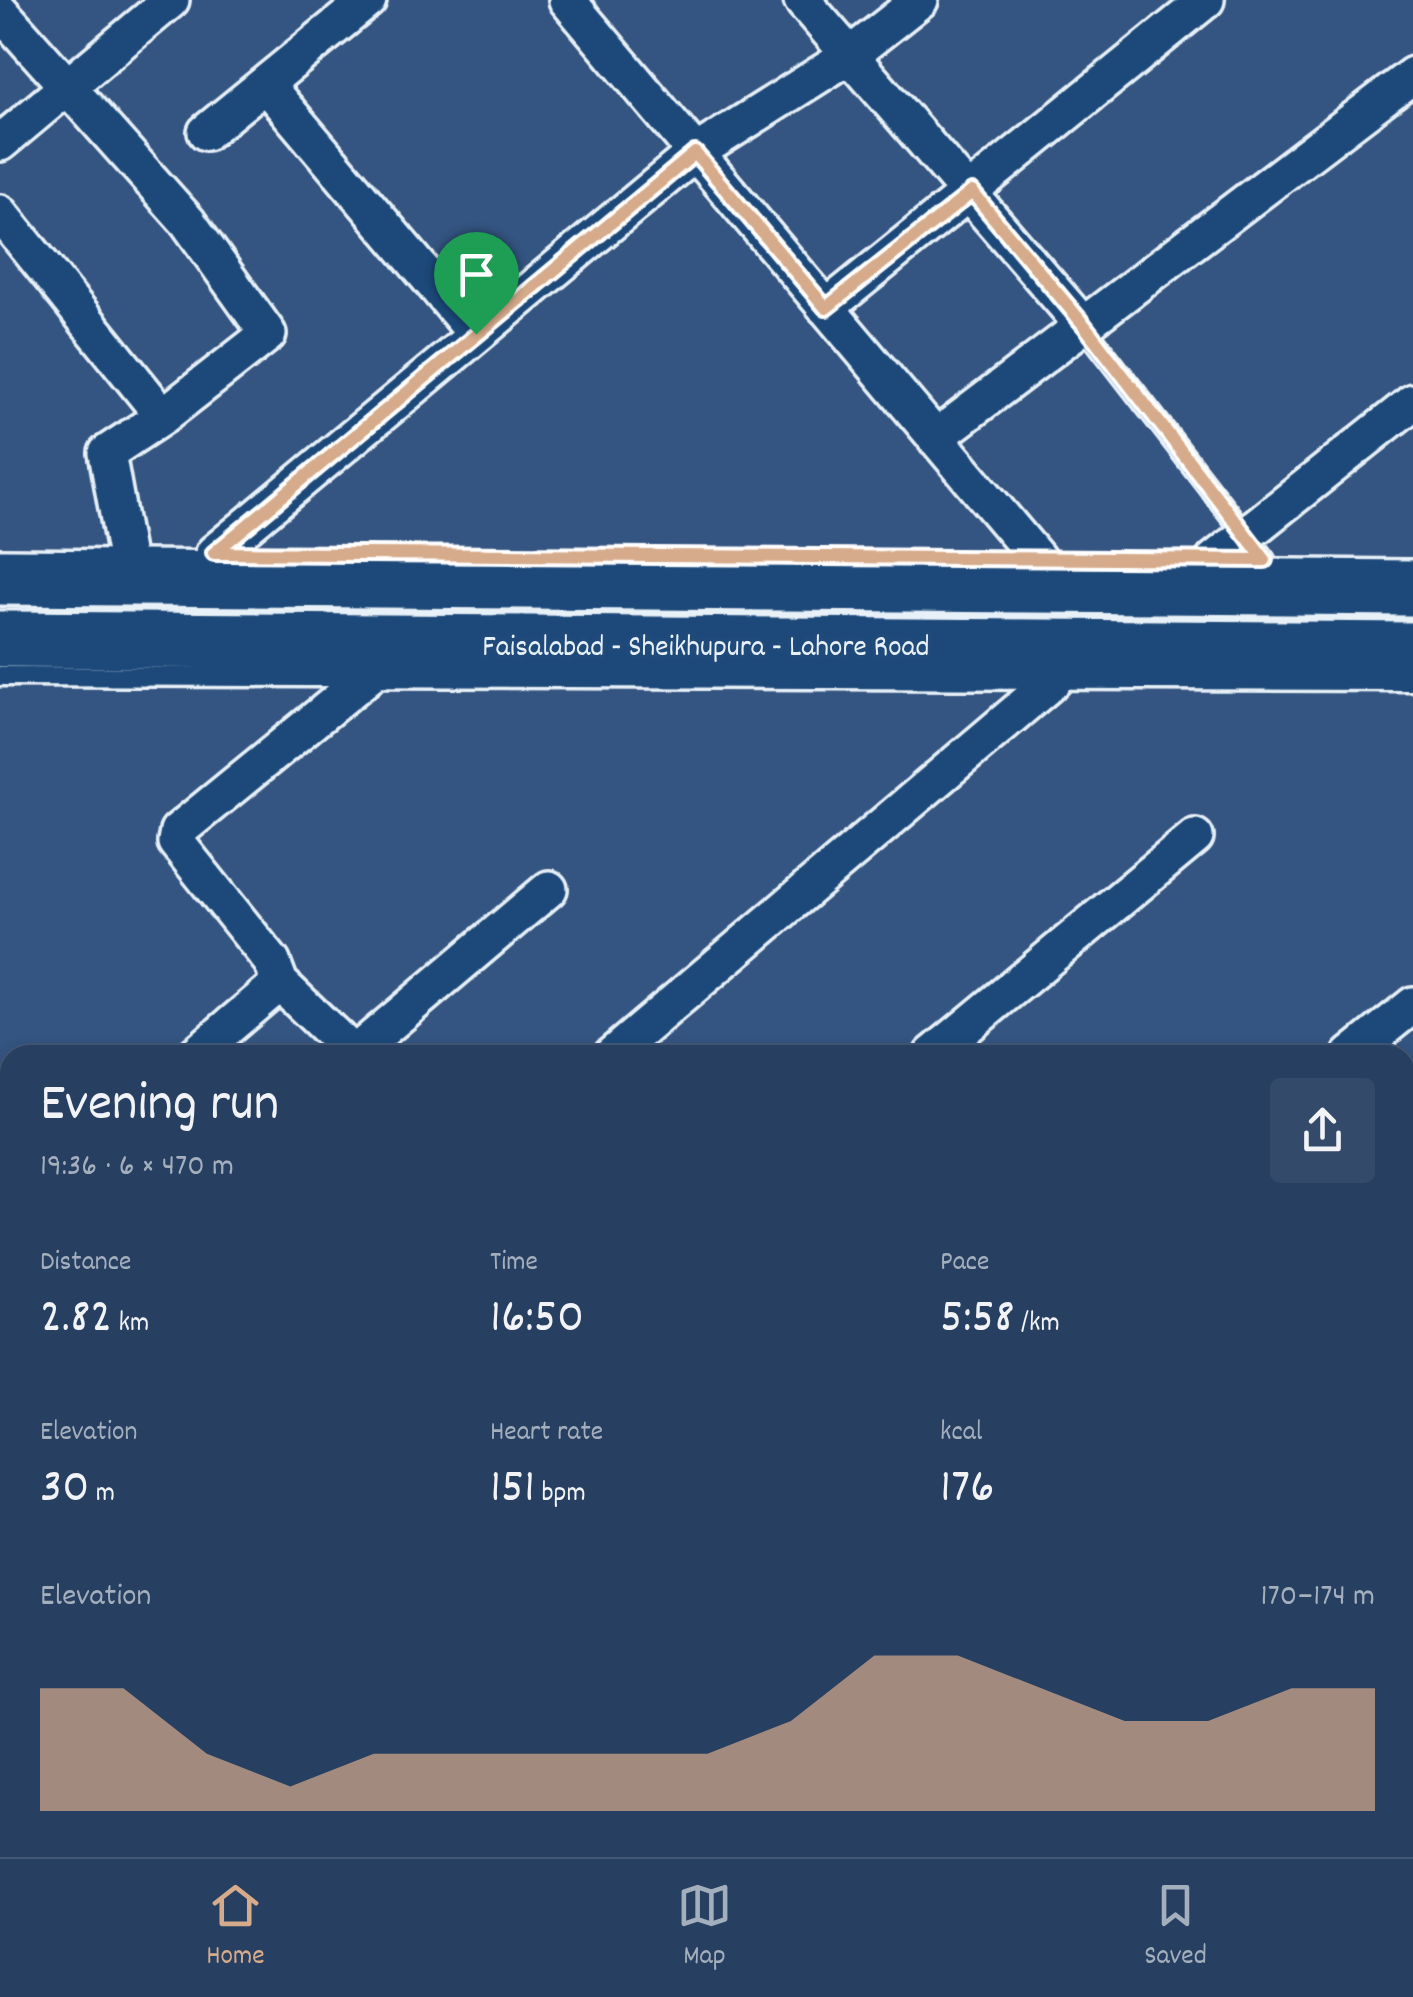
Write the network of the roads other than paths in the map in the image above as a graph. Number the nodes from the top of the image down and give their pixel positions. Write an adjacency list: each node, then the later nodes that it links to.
1 (171, 0): 11 (street)
2 (368, 0): 10 (street)
3 (567, 0): 14 (street)
4 (802, 0): 8 (street)
5 (920, 0): 8 (street)
6 (1206, 0): 15 (street)
7 (0, 11): 11 (street)
8 (849, 56): 14 (street); 15 (street)
9 (1413, 75): 18 (street)
10 (265, 84): 12 (street); 19 (street)
11 (66, 86): 13 (street); 21 (street)
12 (206, 132)
13 (0, 143)
14 (695, 153): 17 (street); 19 (street)
15 (972, 192): 17 (street); 18 (street)
16 (0, 213): 21 (street)
17 (826, 308): 22 (street)
18 (1084, 325): 22 (street); 24 (lane)
19 (476, 334): 25 (street)
20 (1413, 402): 24 (street)
21 (163, 416): 23 (street)
22 (935, 438): 27 (street)
23 (125, 552)
24 (1265, 552): 28 (street)
25 (205, 553): 26 (lane)
26 (253, 553)
27 (1037, 558)
28 (1204, 560)
29 (0, 577): 30 (highway, Faisalabad - Sheikhupura - Lahore Road)
30 (1413, 588)
31 (0, 639): 32 (highway, Faisalabad - Sheikhupura - Lahore Road)
32 (1413, 650)
33 (0, 676): 34 (lane)
34 (367, 677): 35 (lane); 39 (street)
35 (1054, 680): 36 (lane); 44 (street)
36 (1413, 681)
37 (1195, 837): 45 (street)
38 (550, 889): 43 (street)
39 (280, 984): 41 (street); 42 (street)
40 (1413, 1005): 46 (street)
41 (207, 1045)
42 (344, 1045)
43 (365, 1045)
44 (624, 1045)
45 (944, 1045)
46 (1363, 1045)

